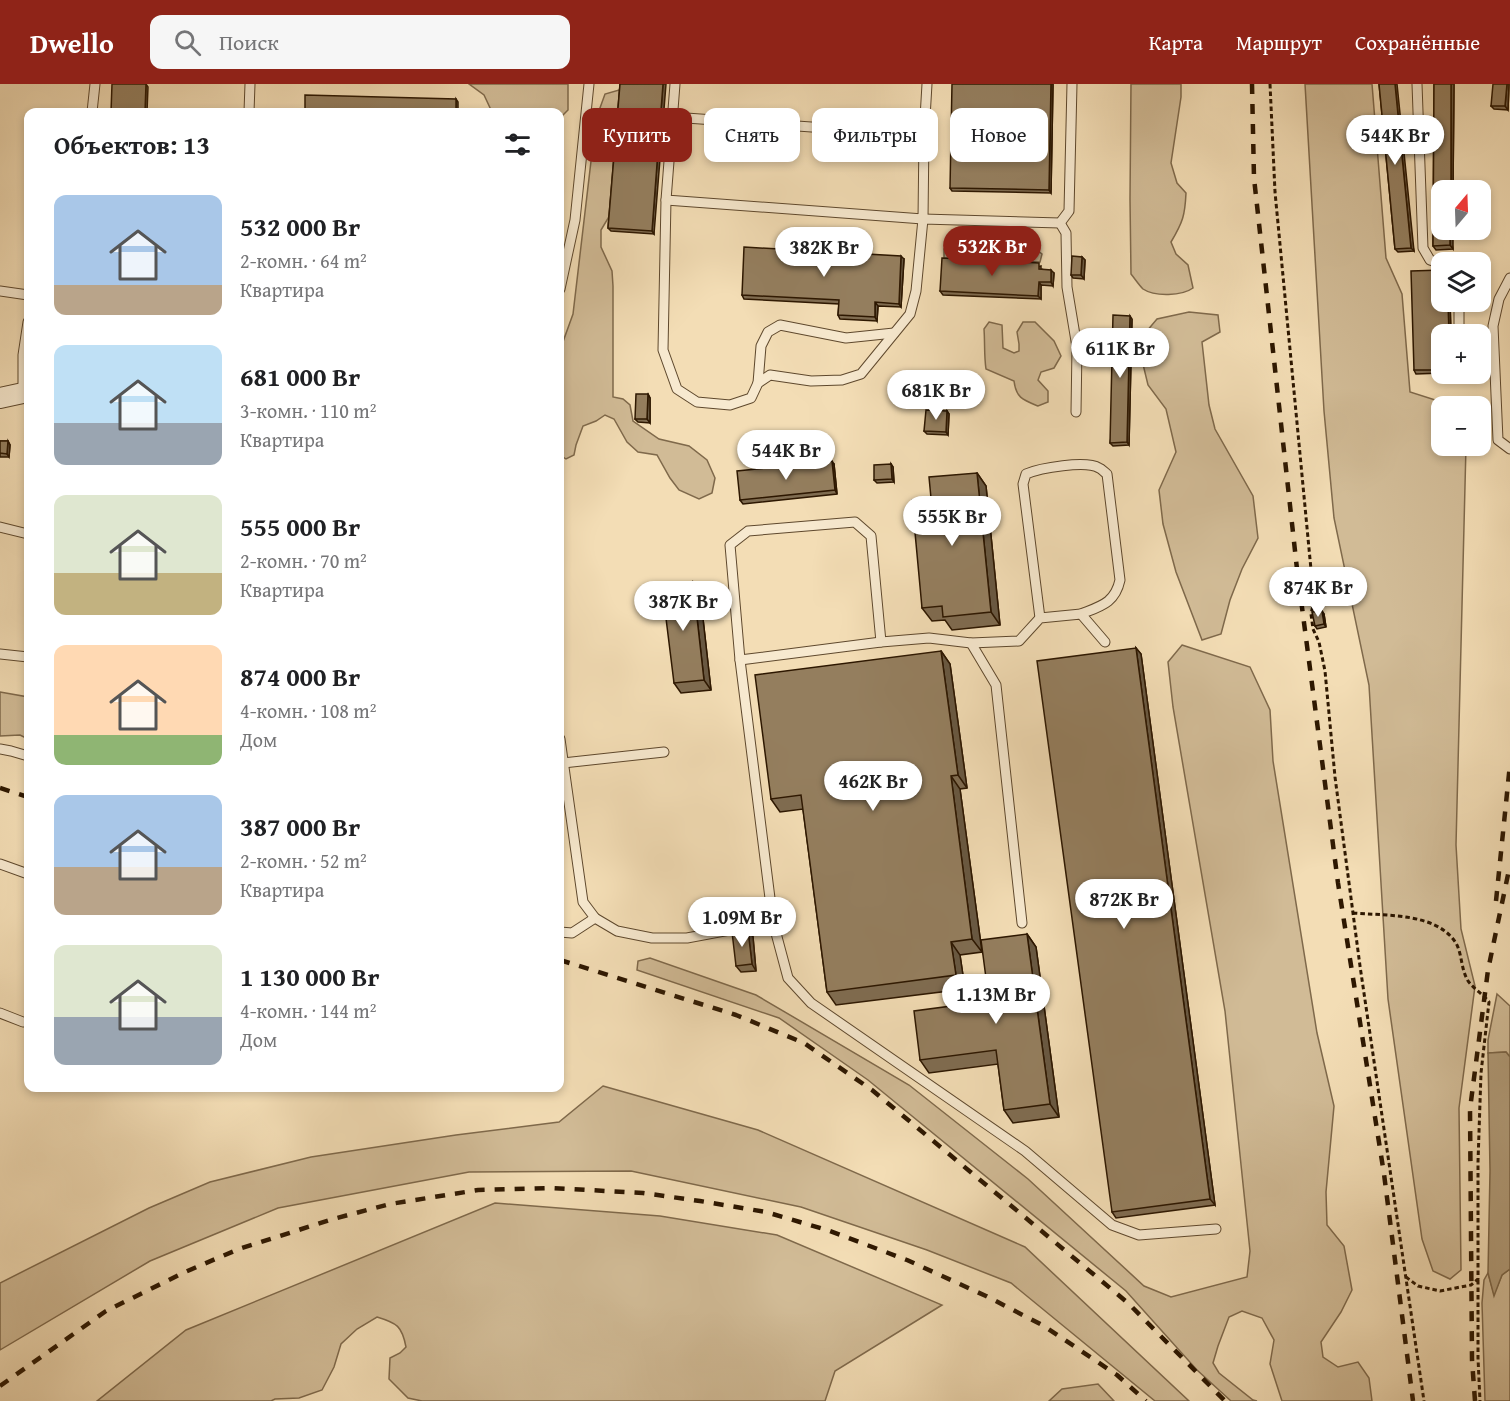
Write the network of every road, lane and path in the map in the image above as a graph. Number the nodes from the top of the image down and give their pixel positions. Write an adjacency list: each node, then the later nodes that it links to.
1 (95, 84): 9 (lane)
2 (250, 84): 10 (lane)
3 (590, 84): 21 (lane)
4 (675, 84): 11 (lane)
5 (927, 84): 12 (lane)
6 (1072, 84): 19 (lane)
7 (1270, 84): 50 (path)
8 (1417, 84): 20 (lane)
9 (92, 108)
10 (249, 108)
11 (673, 108)
12 (926, 108)
13 (692, 118): 14 (lane)
14 (812, 127)
15 (669, 162): 17 (lane)
16 (923, 162): 18 (lane)
17 (666, 200): 18 (lane); 28 (lane)
18 (922, 219): 19 (lane); 25 (lane)
19 (1060, 223): 31 (lane)
20 (1431, 260)
21 (564, 271)
22 (1510, 278): 32 (lane)
23 (0, 291): 24 (lane)
24 (24, 294)
25 (894, 333): 28 (lane); 28 (lane)
26 (24, 349): 27 (lane)
27 (24, 368)
28 (758, 383)
29 (24, 393): 30 (street)
30 (0, 398)
31 (1076, 412)
32 (1510, 449)
33 (0, 527): 34 (lane)
34 (24, 533)
35 (1081, 614): 36 (lane); 36 (lane); 38 (lane)
36 (1040, 618): 39 (lane)
37 (881, 642): 39 (lane); 42 (lane); 42 (lane)
38 (1105, 642)
39 (971, 643): 53 (lane)
40 (0, 654): 41 (lane)
41 (24, 657)
42 (740, 660): 52 (lane)
43 (0, 749): 45 (lane)
44 (664, 752): 46 (lane)
45 (24, 755)
46 (564, 763)
47 (564, 770): 51 (lane)
48 (0, 864): 49 (lane)
49 (24, 873)
50 (1353, 913): 58 (path); 59 (path)
51 (595, 918): 52 (lane); 54 (lane)
52 (773, 922): 57 (lane)
53 (1022, 923)
54 (564, 932)
55 (0, 1013): 56 (lane)
56 (24, 1022)
57 (1216, 1229)
58 (1406, 1277): 59 (path); 60 (path)
59 (1478, 1279): 61 (path)
60 (1424, 1401)
61 (1480, 1401)

